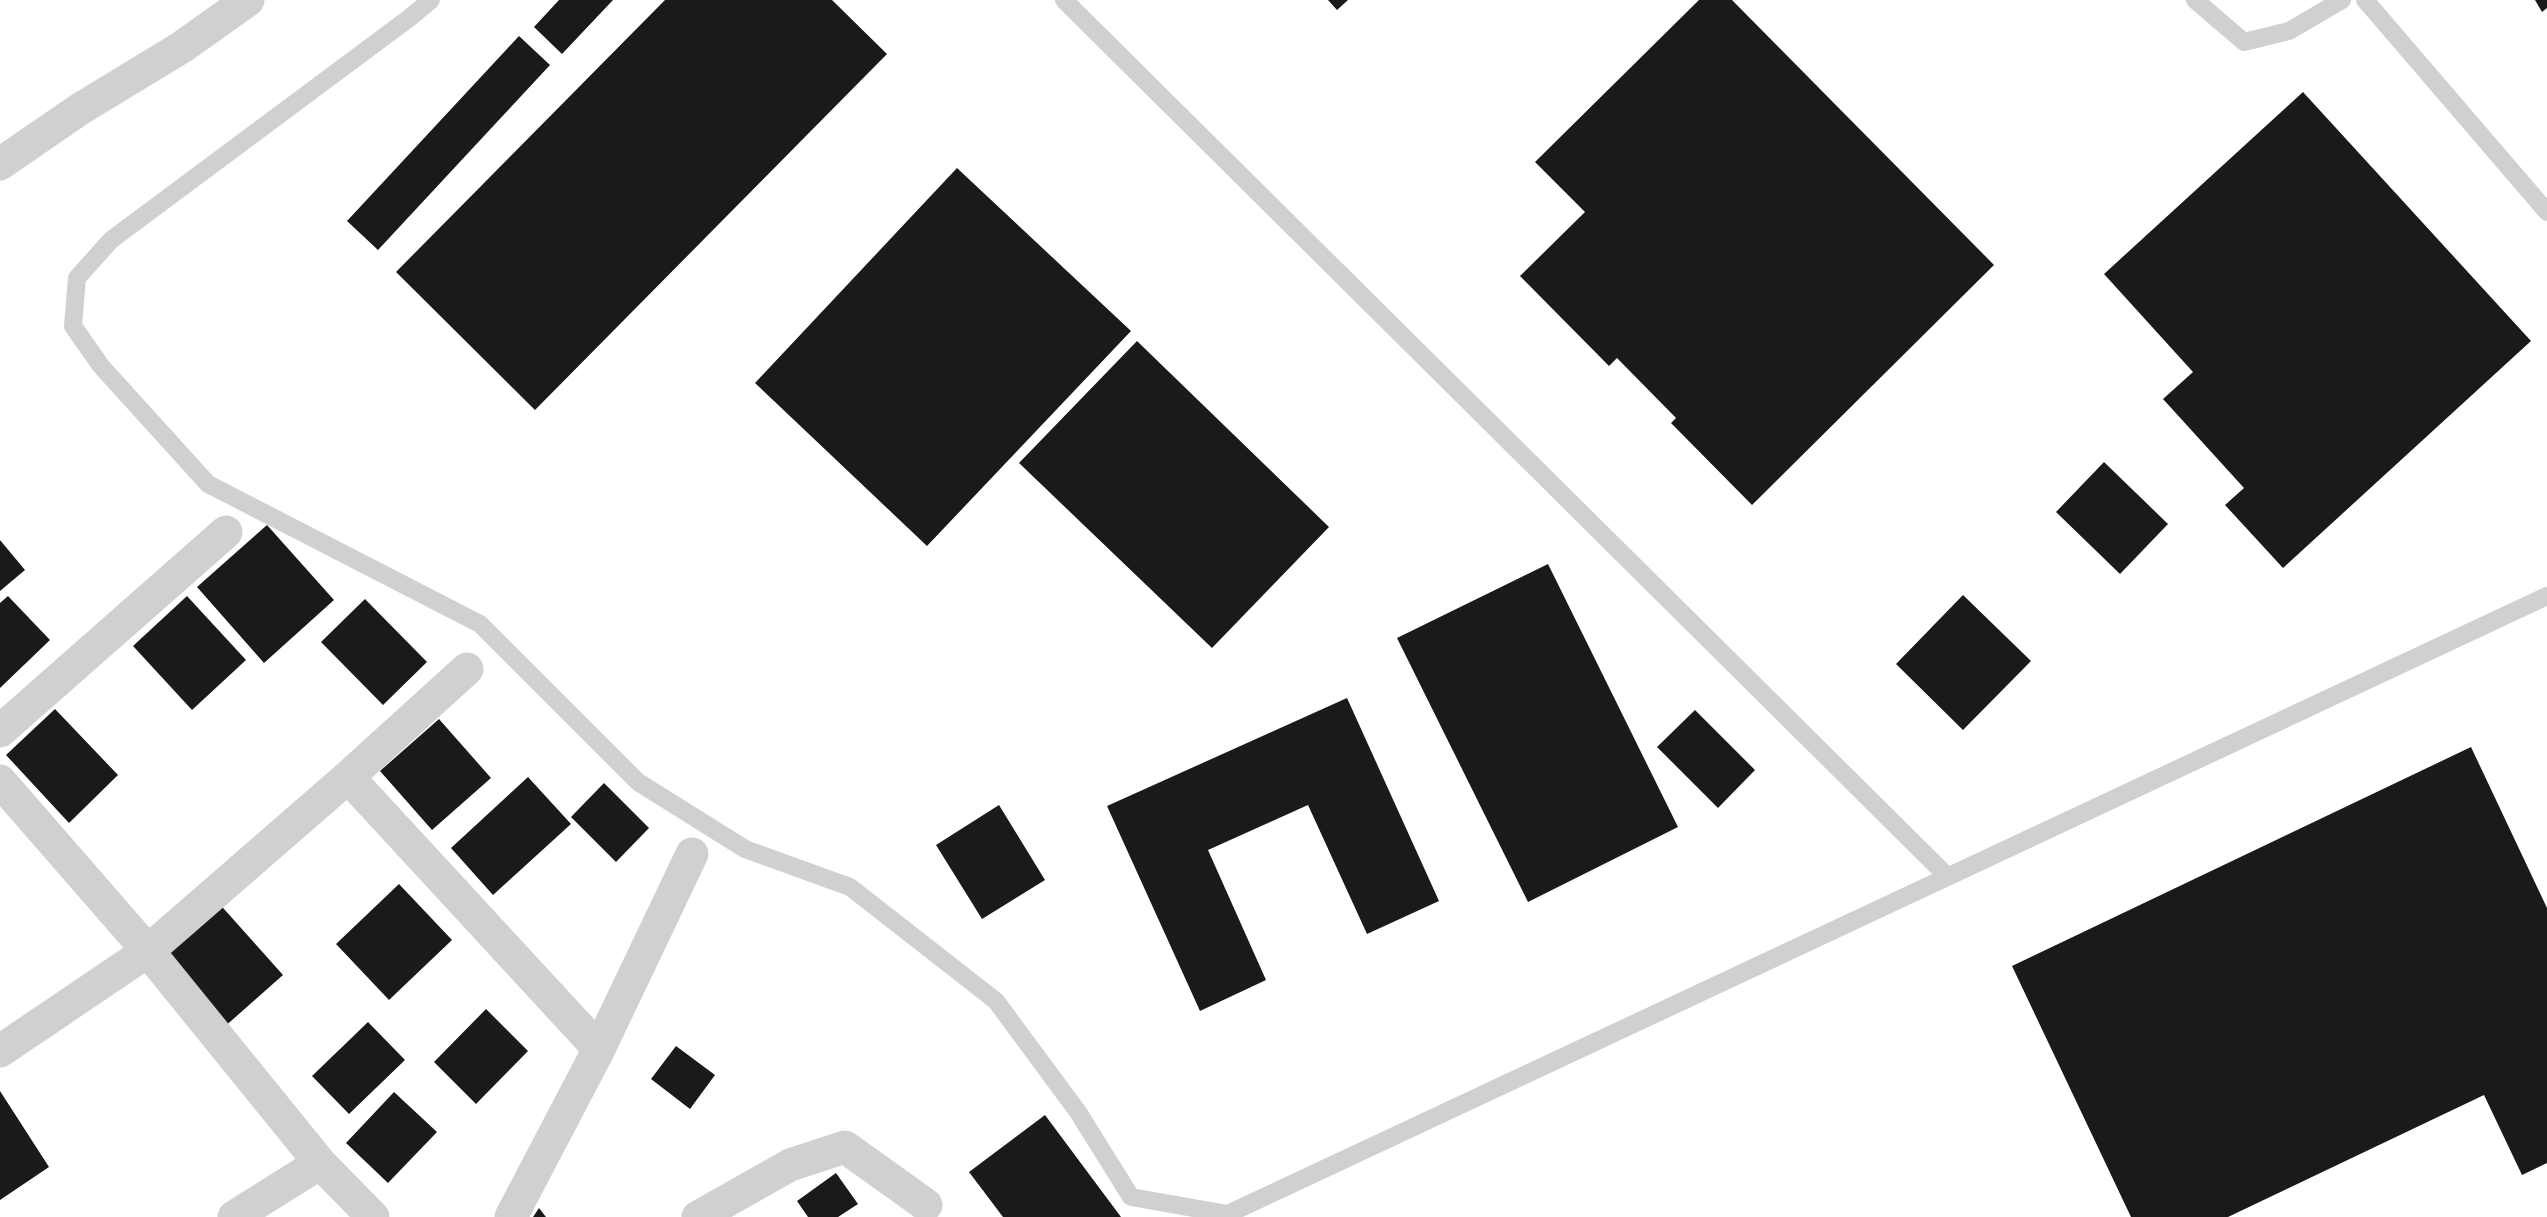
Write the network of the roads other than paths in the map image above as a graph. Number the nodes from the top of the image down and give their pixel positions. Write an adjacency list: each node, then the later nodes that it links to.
1 (248, 0): 7 (street)
2 (431, 0): 22 (lane)
3 (1064, 0): 16 (lane)
4 (2196, 0): 5 (lane)
5 (2342, 0)
6 (2365, 0): 8 (lane)
7 (0, 164)
8 (2547, 212)
9 (226, 532): 12 (street)
10 (2547, 596): 16 (lane)
11 (467, 669): 13 (street)
12 (0, 731)
13 (348, 777): 17 (street); 18 (street)
14 (0, 781): 17 (street)
15 (692, 854): 18 (street)
16 (1947, 876): 22 (lane)
17 (148, 951): 19 (street); 20 (street)
18 (599, 1049): 25 (street)
19 (0, 1051)
20 (320, 1163): 23 (street); 24 (street)
21 (926, 1205): 26 (street)
22 (1229, 1215)
23 (234, 1217)
24 (373, 1217)
25 (511, 1217)
26 (698, 1217)

